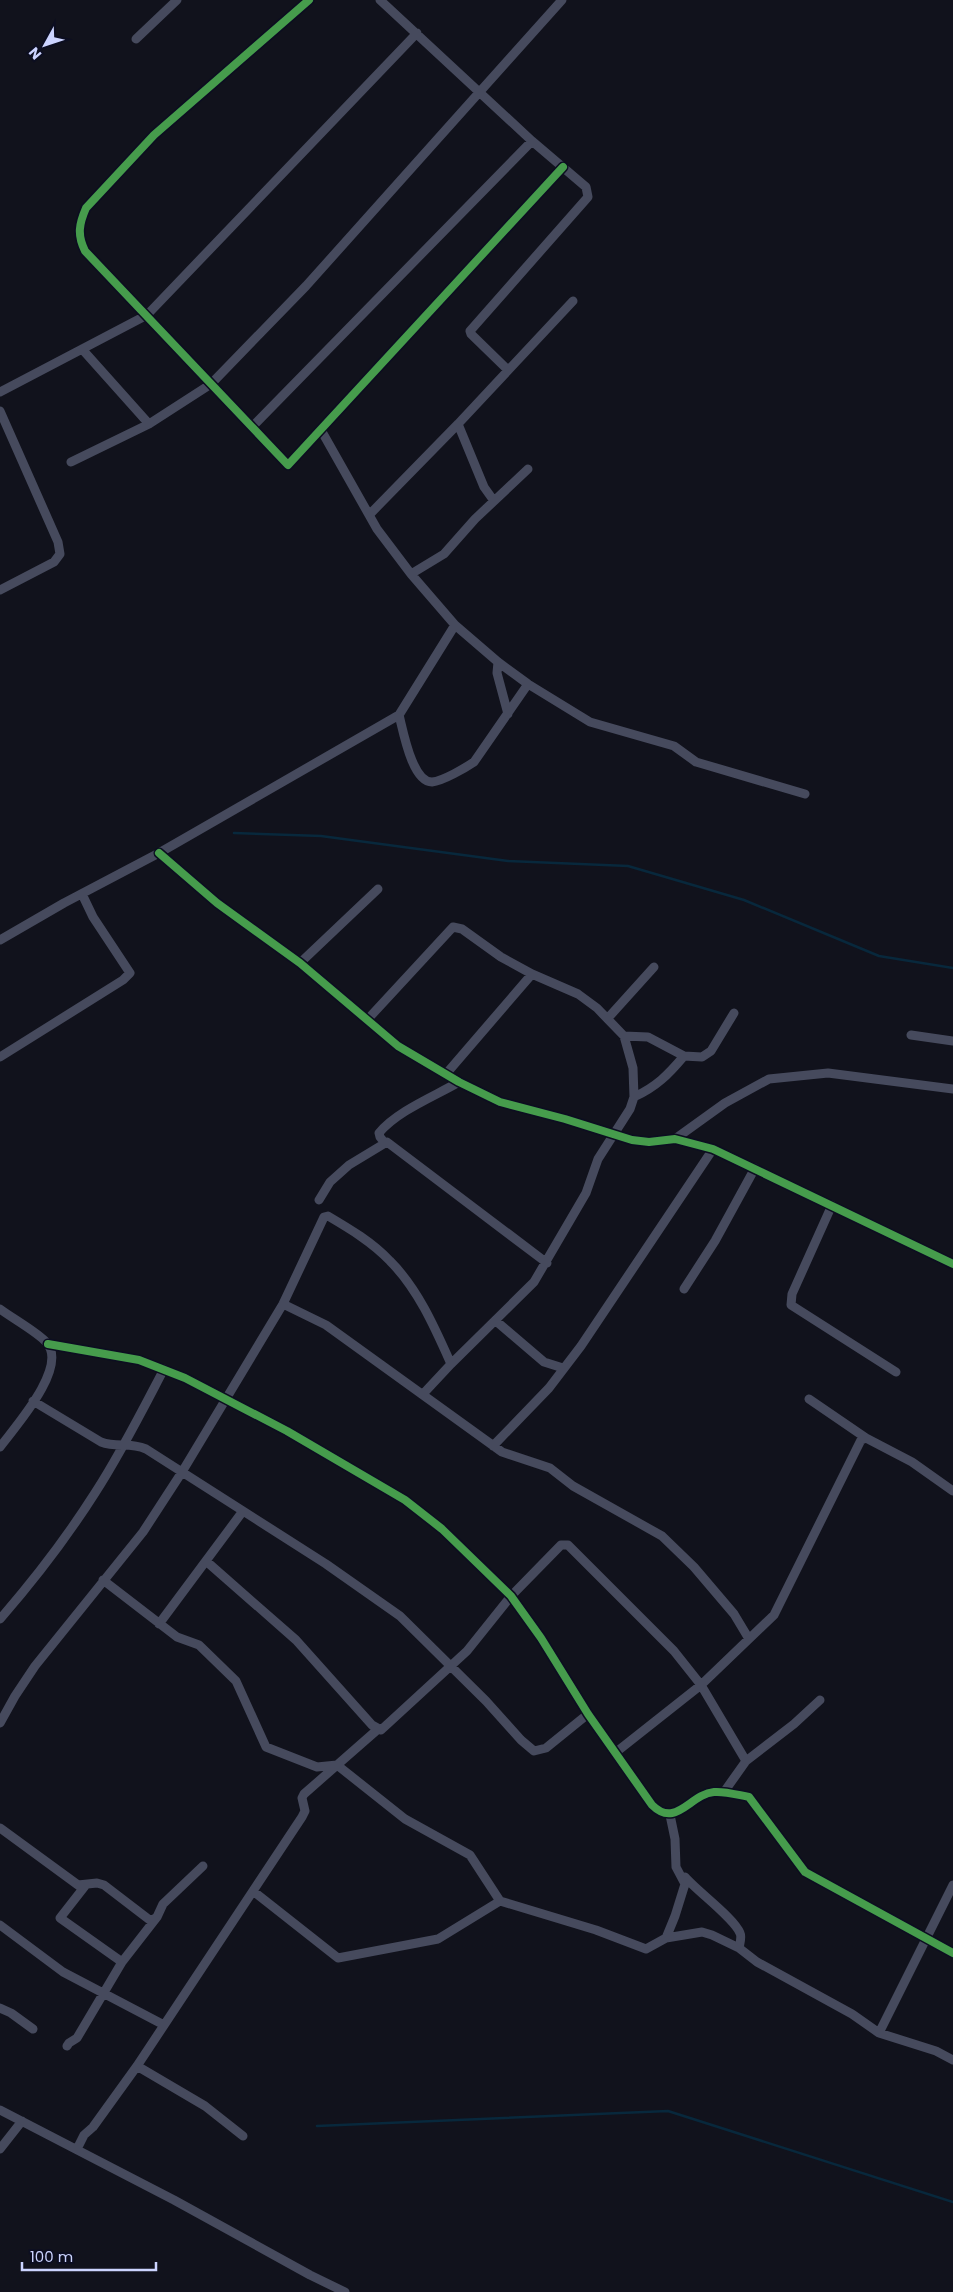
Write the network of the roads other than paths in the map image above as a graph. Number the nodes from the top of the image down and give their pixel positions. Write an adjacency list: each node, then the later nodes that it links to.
1 (177, 0): 6 (street)
2 (309, 0): 11 (street)
3 (380, 0): 5 (street)
4 (562, 0): 7 (street)
5 (417, 33): 7 (street); 11 (street)
6 (136, 39)
7 (480, 91): 8 (street); 14 (street)
8 (532, 141): 9 (street); 19 (street)
9 (563, 166): 13 (street); 20 (street)
10 (573, 301): 13 (street)
11 (147, 315): 12 (street); 14 (street)
12 (82, 349): 15 (street); 17 (street)
13 (508, 370): 18 (street)
14 (211, 384): 17 (street); 19 (street)
15 (0, 392)
16 (0, 411): 26 (street)
17 (149, 424): 21 (street)
18 (458, 424): 23 (street); 24 (street)
19 (252, 427): 20 (street)
20 (321, 430): 24 (street)
21 (71, 462)
22 (528, 469): 23 (street)
23 (494, 501): 25 (street)
24 (370, 514): 25 (street)
25 (411, 574): 27 (street)
26 (0, 590)
27 (455, 625): 28 (street); 31 (street)
28 (498, 662): 29 (street); 30 (street)
29 (528, 684): 30 (street); 32 (street)
30 (508, 714): 31 (street)
31 (399, 715): 33 (street)
32 (805, 794)
33 (159, 853): 35 (street); 37 (street)
34 (378, 889): 37 (street)
35 (82, 894): 36 (street); 47 (street)
36 (0, 940)
37 (300, 963): 42 (street)
38 (654, 967): 41 (street)
39 (532, 974): 41 (street); 42 (street); 48 (street)
40 (734, 1013): 46 (street)
41 (608, 1018): 44 (street)
42 (367, 1020): 48 (street)
43 (911, 1035): 45 (street)
44 (624, 1036): 46 (street); 52 (street)
45 (953, 1041)
46 (684, 1056): 52 (street)
47 (0, 1057)
48 (446, 1074): 50 (street)
49 (953, 1080): 51 (street)
50 (459, 1082): 53 (street); 55 (street)
51 (949, 1089): 54 (street)
52 (634, 1097): 53 (street)
53 (614, 1135): 54 (street); 60 (street)
54 (675, 1139): 56 (street)
55 (384, 1142): 58 (street); 60 (street)
56 (713, 1149): 57 (street); 68 (street)
57 (754, 1168): 59 (street); 62 (street)
58 (319, 1200)
59 (832, 1205): 61 (street); 70 (street)
60 (546, 1263): 65 (street)
61 (953, 1264)
62 (684, 1290)
63 (282, 1304): 67 (street); 71 (street); 72 (street)
64 (0, 1309): 66 (street)
65 (496, 1321): 67 (street); 68 (street)
66 (48, 1344): 69 (street); 74 (street)
67 (451, 1364): 71 (street)
68 (563, 1368): 77 (street)
69 (164, 1369): 72 (street); 76 (street)
70 (896, 1372)
71 (423, 1394): 77 (street)
72 (224, 1399): 79 (street); 84 (street)
73 (808, 1400): 75 (street)
74 (34, 1401): 76 (street); 78 (street)
75 (866, 1438): 80 (street); 87 (street)
76 (124, 1445): 79 (street); 85 (street)
77 (493, 1446): 87 (street)
78 (0, 1447)
79 (182, 1472): 81 (street); 83 (street)
80 (953, 1491)
81 (243, 1511): 82 (street); 88 (street)
82 (206, 1560): 86 (street); 93 (street)
83 (104, 1580): 86 (street); 92 (street)
84 (511, 1596): 88 (street); 89 (street); 91 (street)
85 (0, 1619)
86 (159, 1624): 96 (street)
87 (749, 1639): 89 (street)
88 (452, 1666): 91 (street); 93 (street)
89 (701, 1685): 94 (street); 95 (street)
90 (820, 1700): 95 (street)
91 (588, 1714): 94 (street)
92 (0, 1723)
93 (377, 1730): 96 (street)
94 (616, 1753): 98 (street)
95 (746, 1761): 97 (street)
96 (337, 1765): 104 (street); 105 (street)
97 (724, 1792): 98 (street); 108 (street)
98 (670, 1815): 101 (street)
99 (0, 1828): 103 (street)
100 (203, 1866): 106 (street)
101 (676, 1868): 109 (street); 110 (street)
102 (953, 1885): 108 (street)
103 (85, 1886): 106 (street); 112 (street)
104 (253, 1891): 105 (street); 115 (street)
105 (500, 1901): 109 (street)
106 (157, 1917): 112 (street)
107 (0, 1925): 113 (street)
108 (926, 1937): 111 (street); 117 (street)
109 (666, 1938): 110 (street)
110 (739, 1948): 117 (street)
111 (953, 1953)
112 (122, 1962): 113 (street)
113 (104, 1993): 115 (street); 118 (street)
114 (0, 2008): 116 (street)
115 (164, 2025): 120 (street)
116 (33, 2029)
117 (879, 2033): 119 (street)
118 (67, 2046)
119 (953, 2060)
120 (137, 2066): 123 (street); 125 (street)
121 (0, 2110): 122 (street)
122 (22, 2121): 124 (street); 125 (street)
123 (243, 2136)
124 (0, 2148)
125 (77, 2149): 126 (street)
126 (346, 2292)

